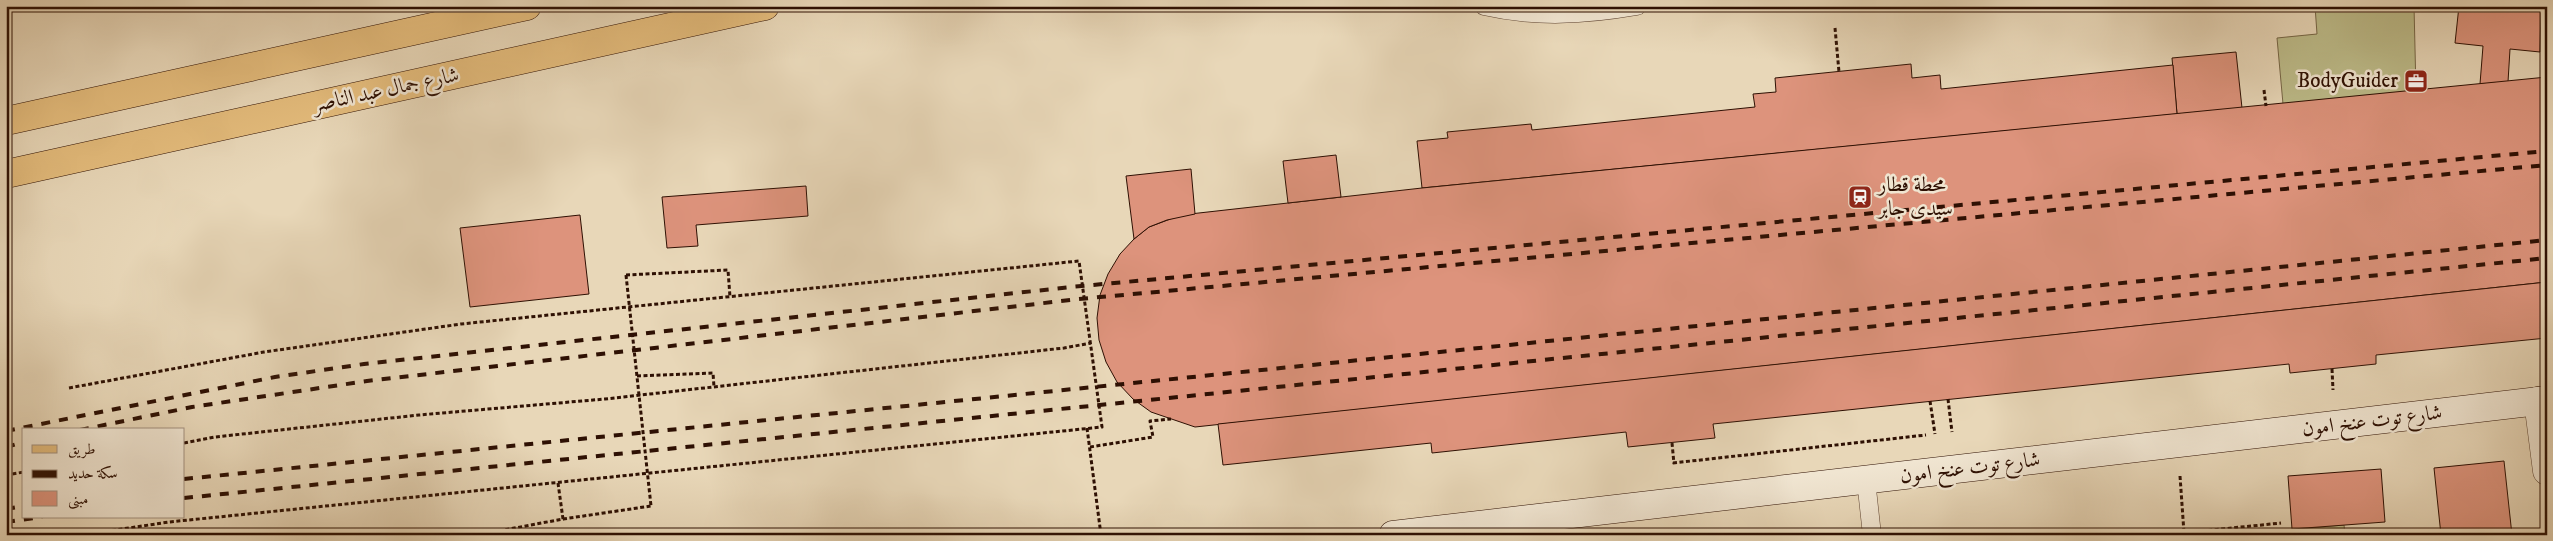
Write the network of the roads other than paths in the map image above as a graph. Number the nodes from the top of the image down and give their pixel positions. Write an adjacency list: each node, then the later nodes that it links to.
1 (527, 6): 5 (main road)
2 (765, 6): 6 (main road, شارع جمال عبد الناصر)
3 (1484, 6): 4 (lane)
4 (1637, 6)
5 (6, 122)
6 (6, 174)
7 (2542, 401): 8 (main road); 9 (main road, شارع توت عنخ امون)
8 (2547, 471)
9 (1866, 480): 10 (main road, شارع توت عنخ امون); 11 (lane)
10 (1393, 535)
11 (1872, 535)

